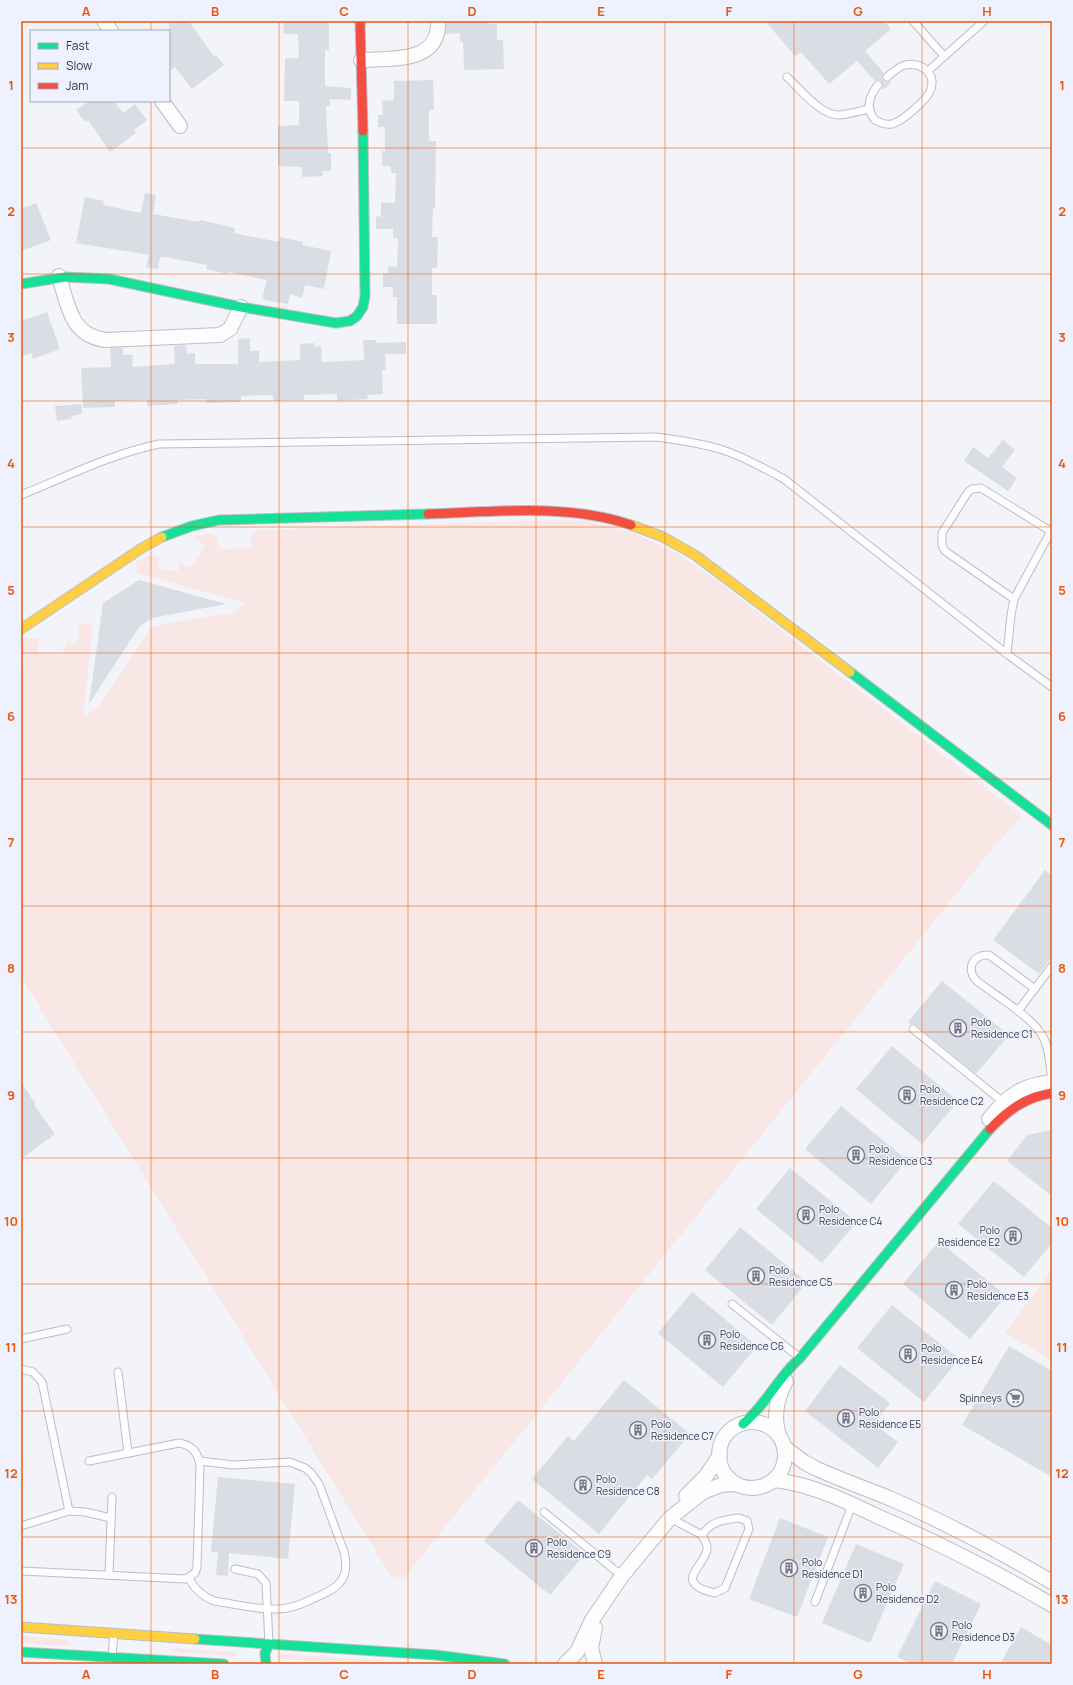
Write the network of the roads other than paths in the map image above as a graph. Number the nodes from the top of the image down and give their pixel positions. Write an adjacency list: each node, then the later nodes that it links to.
1 (104, 21): 6 (street)
2 (360, 21): 8 (street)
3 (438, 21): 8 (street)
4 (913, 21): 7 (lane)
5 (984, 21): 7 (lane)
6 (110, 30)
7 (944, 56): 9 (lane)
8 (361, 60): 18 (street)
9 (928, 71): 11 (lane); 14 (lane)
10 (787, 77): 14 (lane)
11 (887, 77)
12 (878, 85): 14 (lane)
13 (163, 102): 15 (street)
14 (868, 109)
15 (180, 126)
16 (59, 276): 17 (street); 18 (street); 18 (street)
17 (21, 284)
18 (241, 307)
19 (21, 495): 23 (lane)
20 (1051, 531): 21 (lane); 21 (lane)
21 (1014, 600): 23 (lane)
22 (21, 629): 25 (street)
23 (1007, 654): 24 (lane)
24 (1052, 687)
25 (1052, 826)
26 (1052, 966): 27 (lane)
27 (1035, 989): 28 (lane); 28 (lane)
28 (1018, 1011): 30 (lane)
29 (913, 1029): 32 (lane)
30 (1052, 1082): 32 (street)
31 (1052, 1093): 33 (street)
32 (1003, 1102): 33 (street)
33 (962, 1160): 37 (street)
34 (732, 1304): 37 (lane)
35 (67, 1329): 36 (lane)
36 (21, 1339)
37 (800, 1358): 40 (street); 41 (street)
38 (21, 1369): 50 (lane)
39 (118, 1372): 42 (lane)
40 (743, 1424): 41 (street); 43 (street)
41 (782, 1441): 46 (street); 61 (street)
42 (128, 1453): 44 (lane); 45 (lane)
43 (720, 1455): 47 (street); 53 (street)
44 (89, 1461)
45 (200, 1461): 60 (lane); 64 (lane)
46 (774, 1480): 47 (street); 49 (street)
47 (736, 1484): 53 (street)
48 (112, 1498): 52 (lane)
49 (852, 1504): 62 (lane); 63 (street)
50 (69, 1511): 52 (lane); 54 (lane)
51 (544, 1512): 59 (lane)
52 (111, 1518): 58 (lane)
53 (670, 1518): 55 (lane); 59 (street)
54 (21, 1526)
55 (702, 1535): 55 (lane)
56 (235, 1569): 64 (lane)
57 (21, 1571): 58 (lane)
58 (109, 1575): 60 (lane)
59 (622, 1576): 65 (street)
60 (189, 1578): 64 (lane)
61 (1052, 1582)
62 (815, 1602)
63 (1052, 1605)
64 (268, 1609): 68 (lane)
65 (599, 1610): 75 (street); 76 (street)
66 (21, 1627): 67 (street)
67 (114, 1633): 68 (street); 71 (lane)
68 (269, 1644): 73 (street); 74 (street)
69 (21, 1652): 71 (street)
70 (136, 1658): 71 (street); 72 (street)
71 (112, 1660)
72 (224, 1664)
73 (266, 1664)
74 (505, 1664)
75 (565, 1664)
76 (596, 1664)

